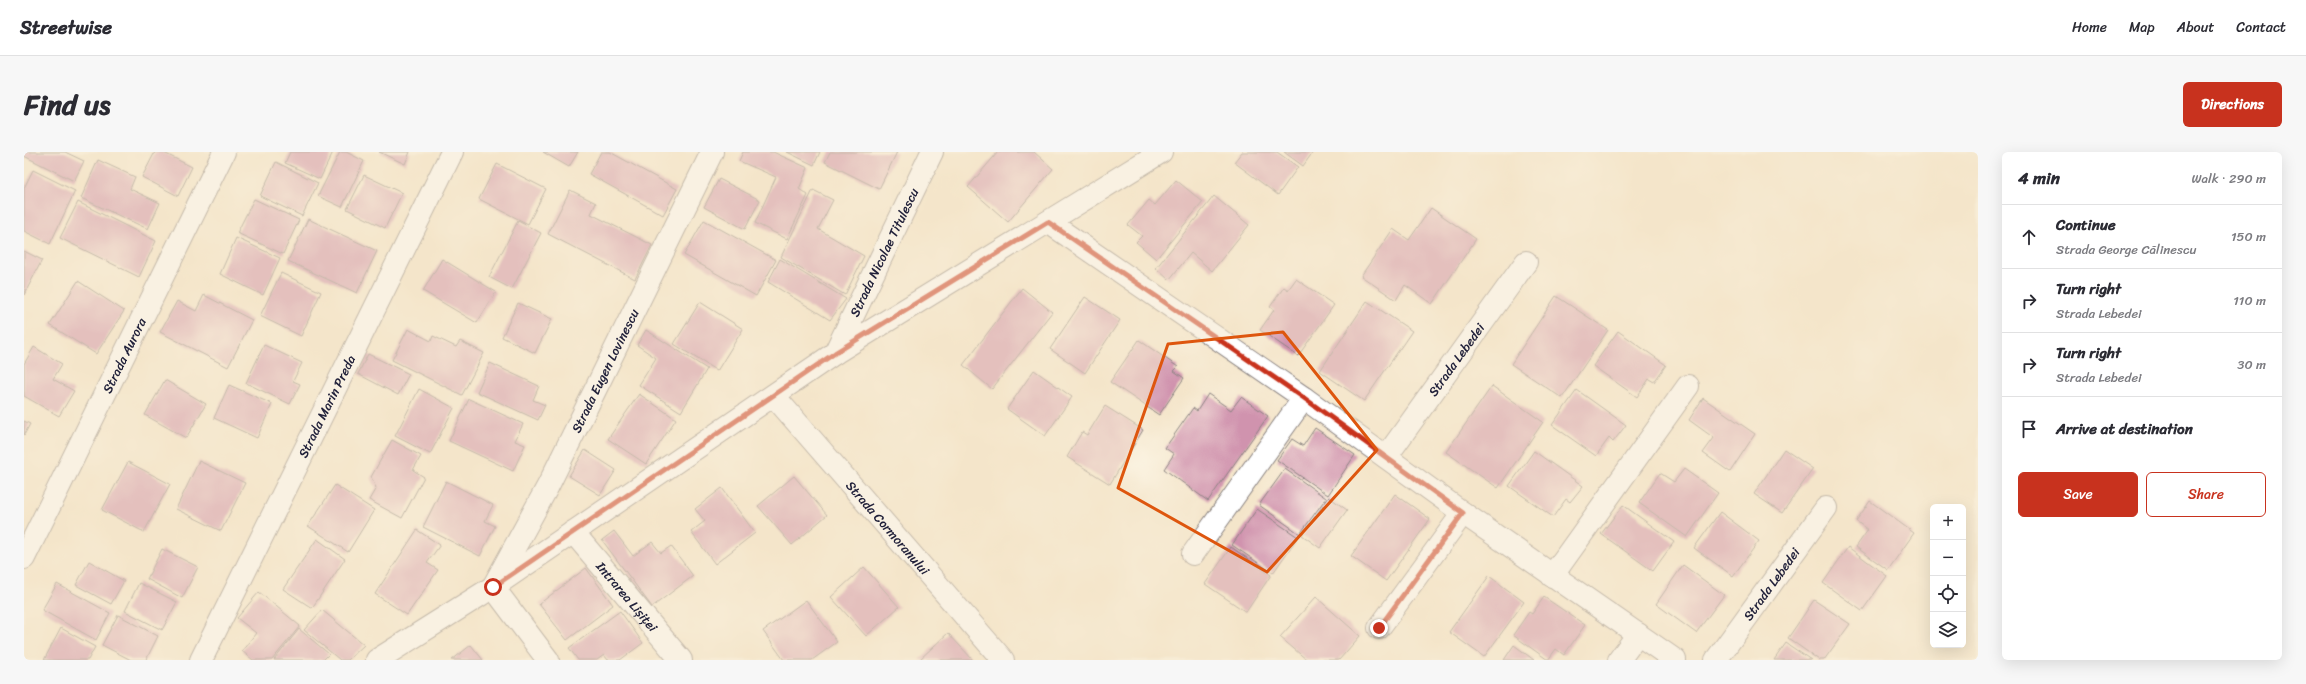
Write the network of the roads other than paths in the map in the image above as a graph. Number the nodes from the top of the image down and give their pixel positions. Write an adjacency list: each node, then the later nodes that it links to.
1 (224, 152): 17 (street, Strada Aurora)
2 (452, 152): 22 (street, Strada Marin Preda)
3 (712, 152): 19 (street, Strada Eugen Lovinescu)
4 (932, 152): 8 (street, Strada Nicolae Titulescu)
5 (1161, 152): 6 (street)
6 (1048, 222): 8 (street); 11 (street)
7 (1526, 262): 12 (street, Strada Lebedei)
8 (835, 353): 10 (street)
9 (1688, 386): 18 (street)
10 (774, 396): 15 (street); 26 (street, Strada Cormoranului)
11 (1304, 398): 12 (street); 16 (street)
12 (1386, 457): 14 (street)
13 (1826, 508): 29 (street, Strada Lebedei)
14 (1463, 513): 18 (street); 20 (street)
15 (573, 532): 19 (street); 25 (street, Intrarea Lișiței)
16 (1193, 554)
17 (24, 558)
18 (1552, 576): 21 (street)
19 (493, 587): 23 (street); 24 (street)
20 (1379, 628)
21 (1638, 634): 27 (street); 28 (street)
22 (201, 660)
23 (377, 660)
24 (548, 660)
25 (681, 660)
26 (1003, 660)
27 (1619, 660)
28 (1675, 660)
29 (1716, 660)

